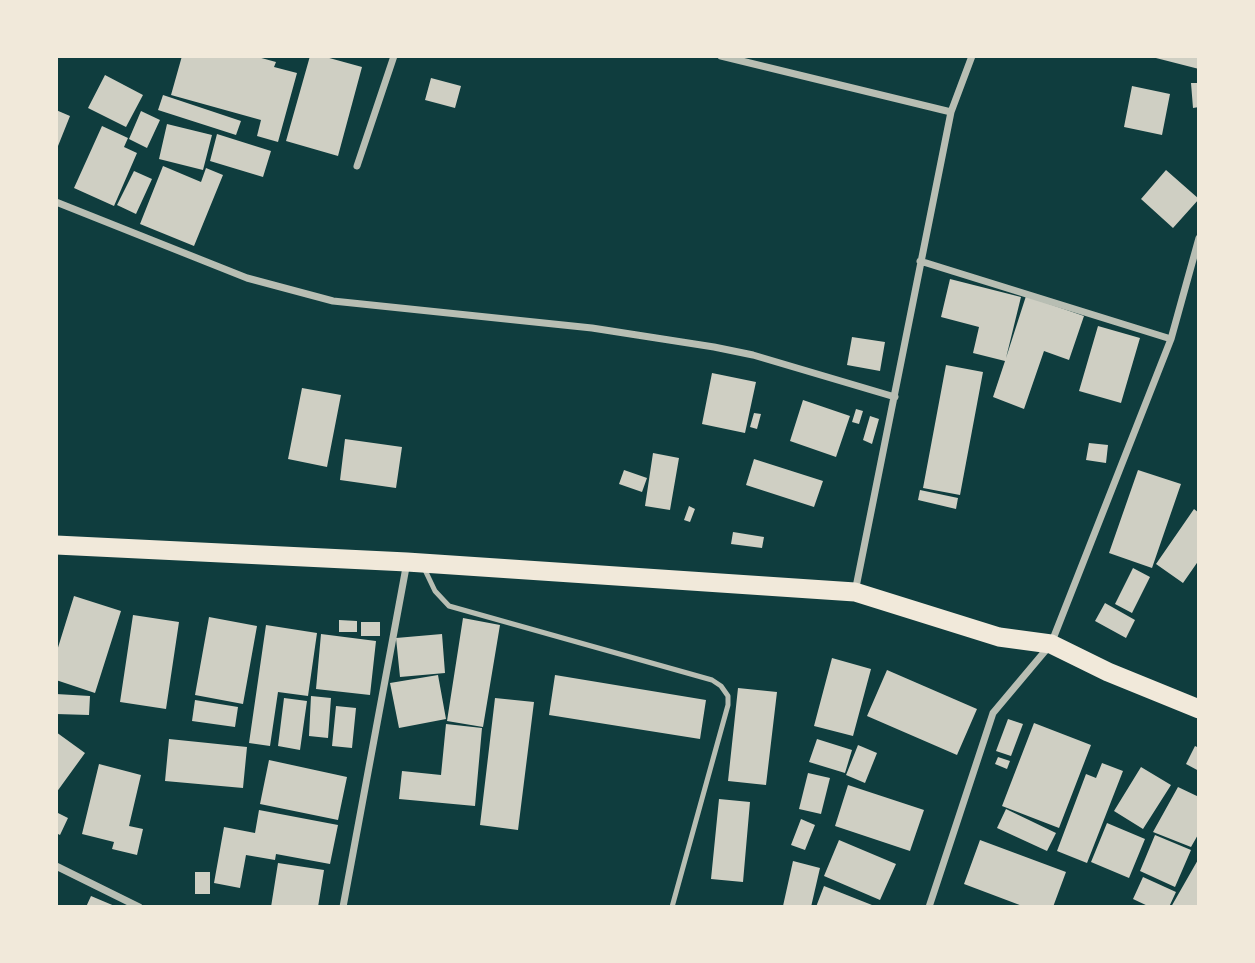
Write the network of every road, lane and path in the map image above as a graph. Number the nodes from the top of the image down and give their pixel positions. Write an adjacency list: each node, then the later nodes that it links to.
1 (394, 56): 5 (street)
2 (721, 56): 4 (street)
3 (972, 56): 4 (street)
4 (951, 112): 8 (street)
5 (357, 166)
6 (56, 202): 10 (street)
7 (1199, 239): 9 (street)
8 (920, 261): 9 (street); 10 (street)
9 (1171, 339): 14 (street)
10 (895, 397): 13 (street)
11 (56, 545): 12 (highway)
12 (414, 562): 13 (highway); 18 (street); 19 (lane)
13 (855, 592): 14 (highway)
14 (1051, 644): 15 (highway); 20 (street)
15 (1199, 709)
16 (56, 866): 17 (street)
17 (139, 907)
18 (343, 907)
19 (672, 907)
20 (929, 907)

